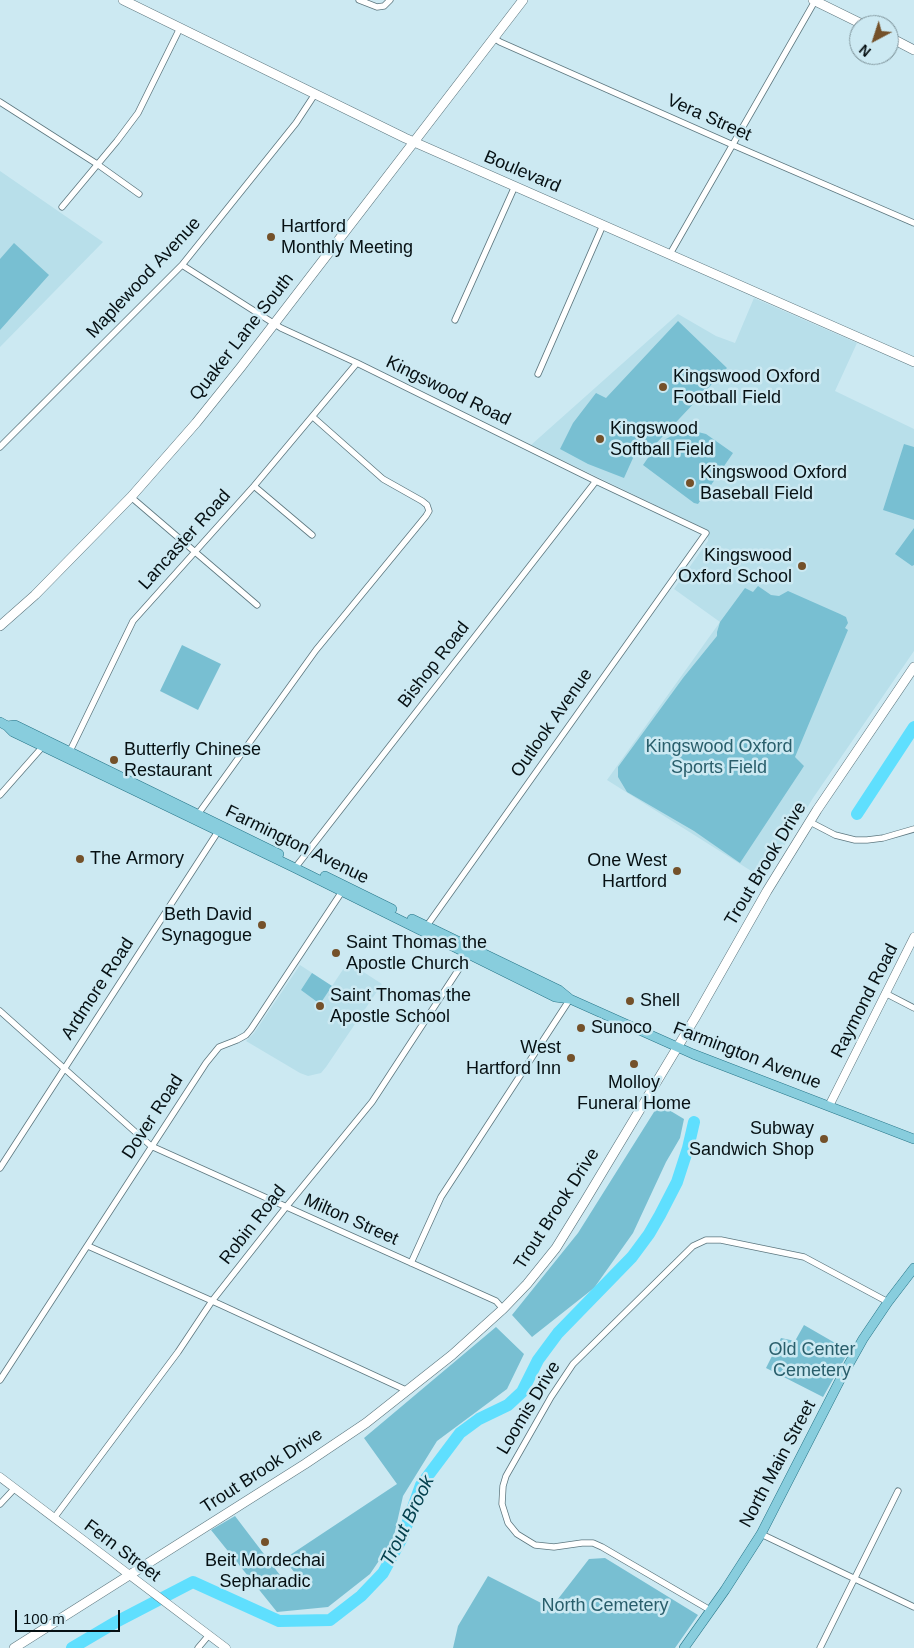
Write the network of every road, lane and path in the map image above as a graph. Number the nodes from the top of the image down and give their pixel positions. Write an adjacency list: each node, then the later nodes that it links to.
1 (123, 0): 7 (main road, Boulevard)
2 (359, 0): 3 (street)
3 (390, 0)
4 (523, 0): 8 (main road, Quaker Lane South)
5 (814, 1): 6 (main road); 14 (street)
6 (849, 18)
7 (180, 28): 11 (main road, Boulevard); 15 (street)
8 (494, 38): 13 (main road, Quaker Lane South); 14 (street, Vera Street)
9 (899, 42): 10 (main road)
10 (914, 50)
11 (315, 94): 13 (main road, Boulevard); 22 (street, Maplewood Avenue)
12 (0, 102): 15 (street)
13 (413, 142): 16 (main road, Boulevard); 24 (main road, Quaker Lane South)
14 (733, 145): 19 (street, Vera Street); 21 (street)
15 (97, 164): 17 (street); 18 (street)
16 (514, 186): 20 (main road, Boulevard); 23 (street)
17 (139, 194)
18 (62, 207)
19 (914, 223)
20 (603, 225): 21 (main road, Boulevard); 27 (street)
21 (670, 254): 25 (main road, Boulevard)
22 (182, 265): 24 (street, Kingswood Road); 29 (street, Maplewood Avenue)
23 (455, 320)
24 (273, 324): 26 (street, Kingswood Road); 32 (main road, Quaker Lane South)
25 (914, 362)
26 (357, 363): 28 (street, Lancaster Road); 30 (street, Kingswood Road)
27 (538, 374)
28 (313, 417): 31 (street, Lancaster Road); 43 (street)
29 (0, 447)
30 (596, 481): 33 (street, Kingswood Road); 47 (street, Bishop Road)
31 (254, 486): 34 (street); 35 (street, Lancaster Road)
32 (131, 497): 35 (street); 37 (main road, Quaker Lane South)
33 (706, 533): 49 (street, Outlook Avenue)
34 (312, 535)
35 (196, 551): 36 (street); 41 (street, Lancaster Road)
36 (257, 606)
37 (0, 626)
38 (914, 667): 44 (main road, Trout Brook Drive)
39 (3, 724): 40 (main road, Farmington Avenue)
40 (45, 744): 41 (main road, Farmington Avenue); 42 (street)
41 (68, 754): 43 (main road, Farmington Avenue)
42 (0, 795)
43 (196, 817): 46 (main road, Farmington Avenue)
44 (810, 822): 45 (street); 56 (main road, Trout Brook Drive)
45 (914, 828)
46 (220, 829): 47 (main road, Farmington Avenue); 57 (street, Ardmore Road)
47 (297, 866): 48 (main road, Farmington Avenue)
48 (344, 889): 49 (main road, Farmington Avenue); 60 (street, Dover Road)
49 (425, 929): 51 (main road, Farmington Avenue)
50 (913, 942): 52 (street, Raymond Road)
51 (471, 951): 53 (main road, Farmington Avenue); 62 (street, Robin Road)
52 (885, 993): 54 (street); 58 (street, Raymond Road)
53 (570, 999): 56 (main road, Farmington Avenue); 64 (street)
54 (914, 1008)
55 (0, 1010): 57 (street, Milton Street)
56 (677, 1047): 58 (main road, Farmington Avenue); 68 (main road, Trout Brook Drive)
57 (65, 1068): 60 (street, Milton Street); 61 (street, Ardmore Road)
58 (829, 1106): 59 (main road, Farmington Avenue)
59 (914, 1139)
60 (152, 1146): 62 (street, Milton Street); 63 (street, Dover Road)
61 (0, 1168)
62 (286, 1207): 64 (street, Milton Street); 66 (street, Robin Road)
63 (88, 1246): 66 (street); 69 (street, Dover Road)
64 (411, 1263): 68 (street, Milton Street)
65 (914, 1268): 67 (main road, North Main Street)
66 (212, 1301): 70 (street); 75 (street, Robin Road)
67 (888, 1302): 76 (main road, North Main Street); 80 (street, Loomis Drive)
68 (503, 1308): 70 (main road, Trout Brook Drive)
69 (0, 1380)
70 (408, 1391): 77 (main road, Trout Brook Drive)
71 (0, 1476): 72 (street, Fern Street)
72 (15, 1488): 74 (street); 75 (street, Fern Street)
73 (898, 1491): 78 (street)
74 (0, 1504)
75 (54, 1518): 77 (street, Fern Street)
76 (761, 1534): 78 (street); 80 (main road, North Main Street)
77 (129, 1575): 81 (street, Fern Street); 82 (main road, Trout Brook Drive)
78 (854, 1578): 79 (street); 86 (street)
79 (914, 1607)
80 (710, 1610): 85 (main road, North Main Street)
81 (208, 1635): 83 (street); 84 (street, Fern Street)
82 (14, 1648)
83 (198, 1648)
84 (226, 1648)
85 (684, 1648)
86 (820, 1648)

